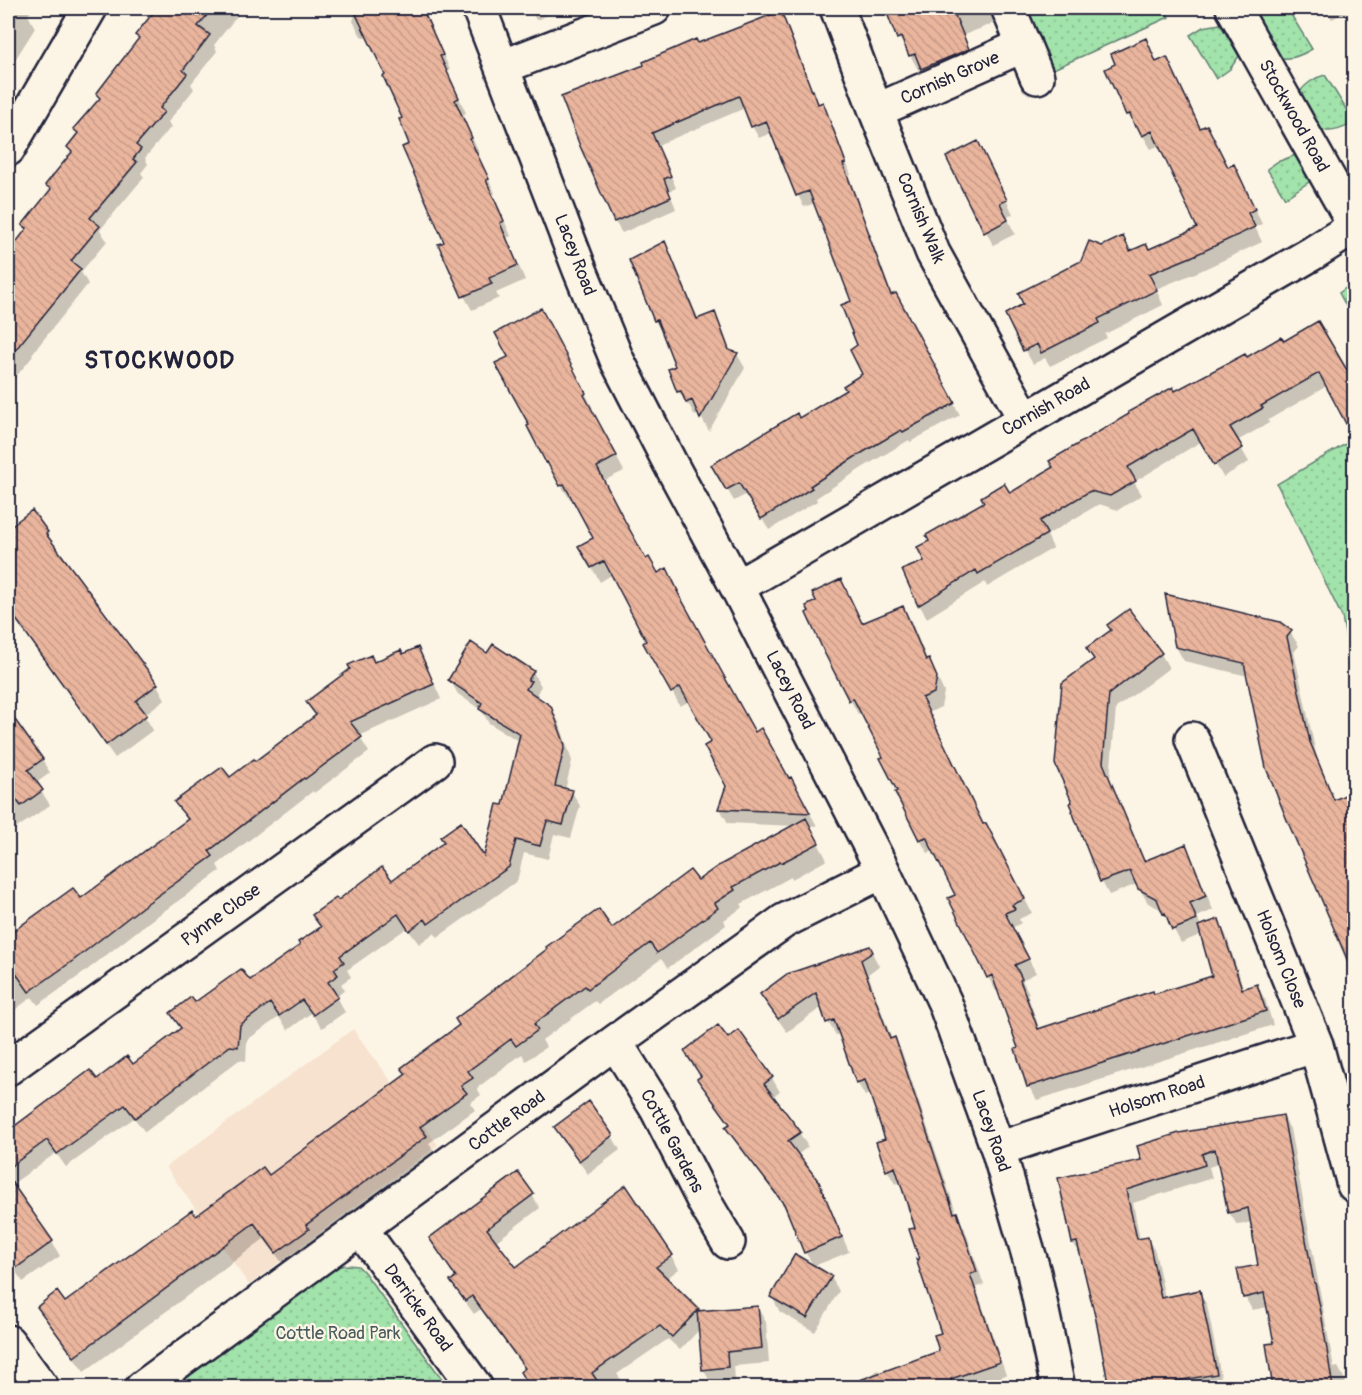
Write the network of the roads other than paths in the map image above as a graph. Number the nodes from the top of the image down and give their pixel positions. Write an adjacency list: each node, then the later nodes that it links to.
1 (90, 8): 11 (street)
2 (479, 8): 8 (street, Lacey Road)
3 (654, 8): 8 (street)
4 (837, 8): 10 (street, Cornish Walk)
5 (1233, 8): 12 (street, Stockwood Road)
6 (1009, 10): 7 (street)
7 (1024, 45): 9 (street); 10 (street, Cornish Grove)
8 (502, 67): 14 (street, Lacey Road)
9 (1037, 77)
10 (876, 111): 13 (street, Cornish Walk)
11 (8, 149)
12 (1354, 225): 13 (street, Cornish Road)
13 (1025, 419): 14 (street, Cornish Road)
14 (737, 587): 17 (street, Lacey Road)
15 (1192, 739): 19 (street, Holsom Close)
16 (435, 761): 20 (street, Pynne Close)
17 (884, 871): 18 (street, Cottle Road); 21 (street, Lacey Road)
18 (615, 1042): 23 (street, Cottle Road); 24 (street, Cottle Gardens)
19 (1316, 1045): 21 (street, Holsom Road); 22 (street, Holsom Close)
20 (8, 1068)
21 (998, 1149): 29 (street, Lacey Road)
22 (1354, 1185)
23 (360, 1228): 27 (street, Cottle Road); 28 (street, Derricke Road)
24 (728, 1242)
25 (8, 1342): 26 (street)
26 (42, 1388)
27 (142, 1388)
28 (476, 1388)
29 (1058, 1388)

